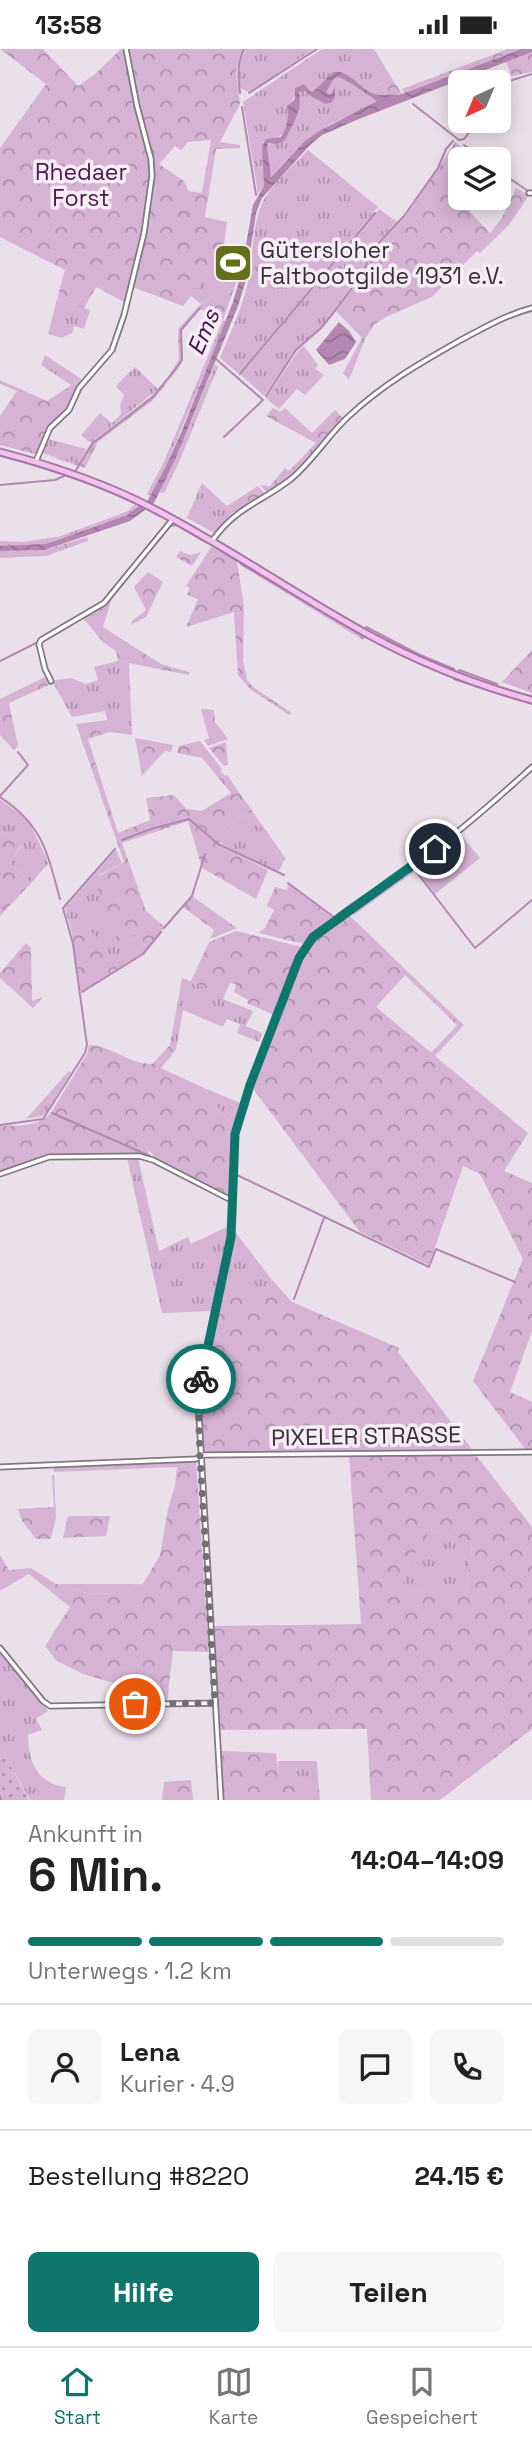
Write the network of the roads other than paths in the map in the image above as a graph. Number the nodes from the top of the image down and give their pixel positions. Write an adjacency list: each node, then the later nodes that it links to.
1 (126, 49): 4 (street)
2 (532, 308): 6 (street)
3 (0, 452): 4 (main road)
4 (36, 461): 5 (main road)
5 (173, 519): 6 (main road); 7 (street)
6 (212, 541): 8 (main road)
7 (51, 681)
8 (532, 700)
9 (532, 767): 11 (street)
10 (0, 1174): 11 (street)
11 (231, 1200): 13 (street)
12 (532, 1452): 13 (street, PIXELER STRASSE)
13 (200, 1457): 14 (street, PIXELER STRASSE); 16 (street)
14 (0, 1467)
15 (0, 1648): 16 (street)
16 (215, 1703): 17 (street)
17 (221, 1800)

